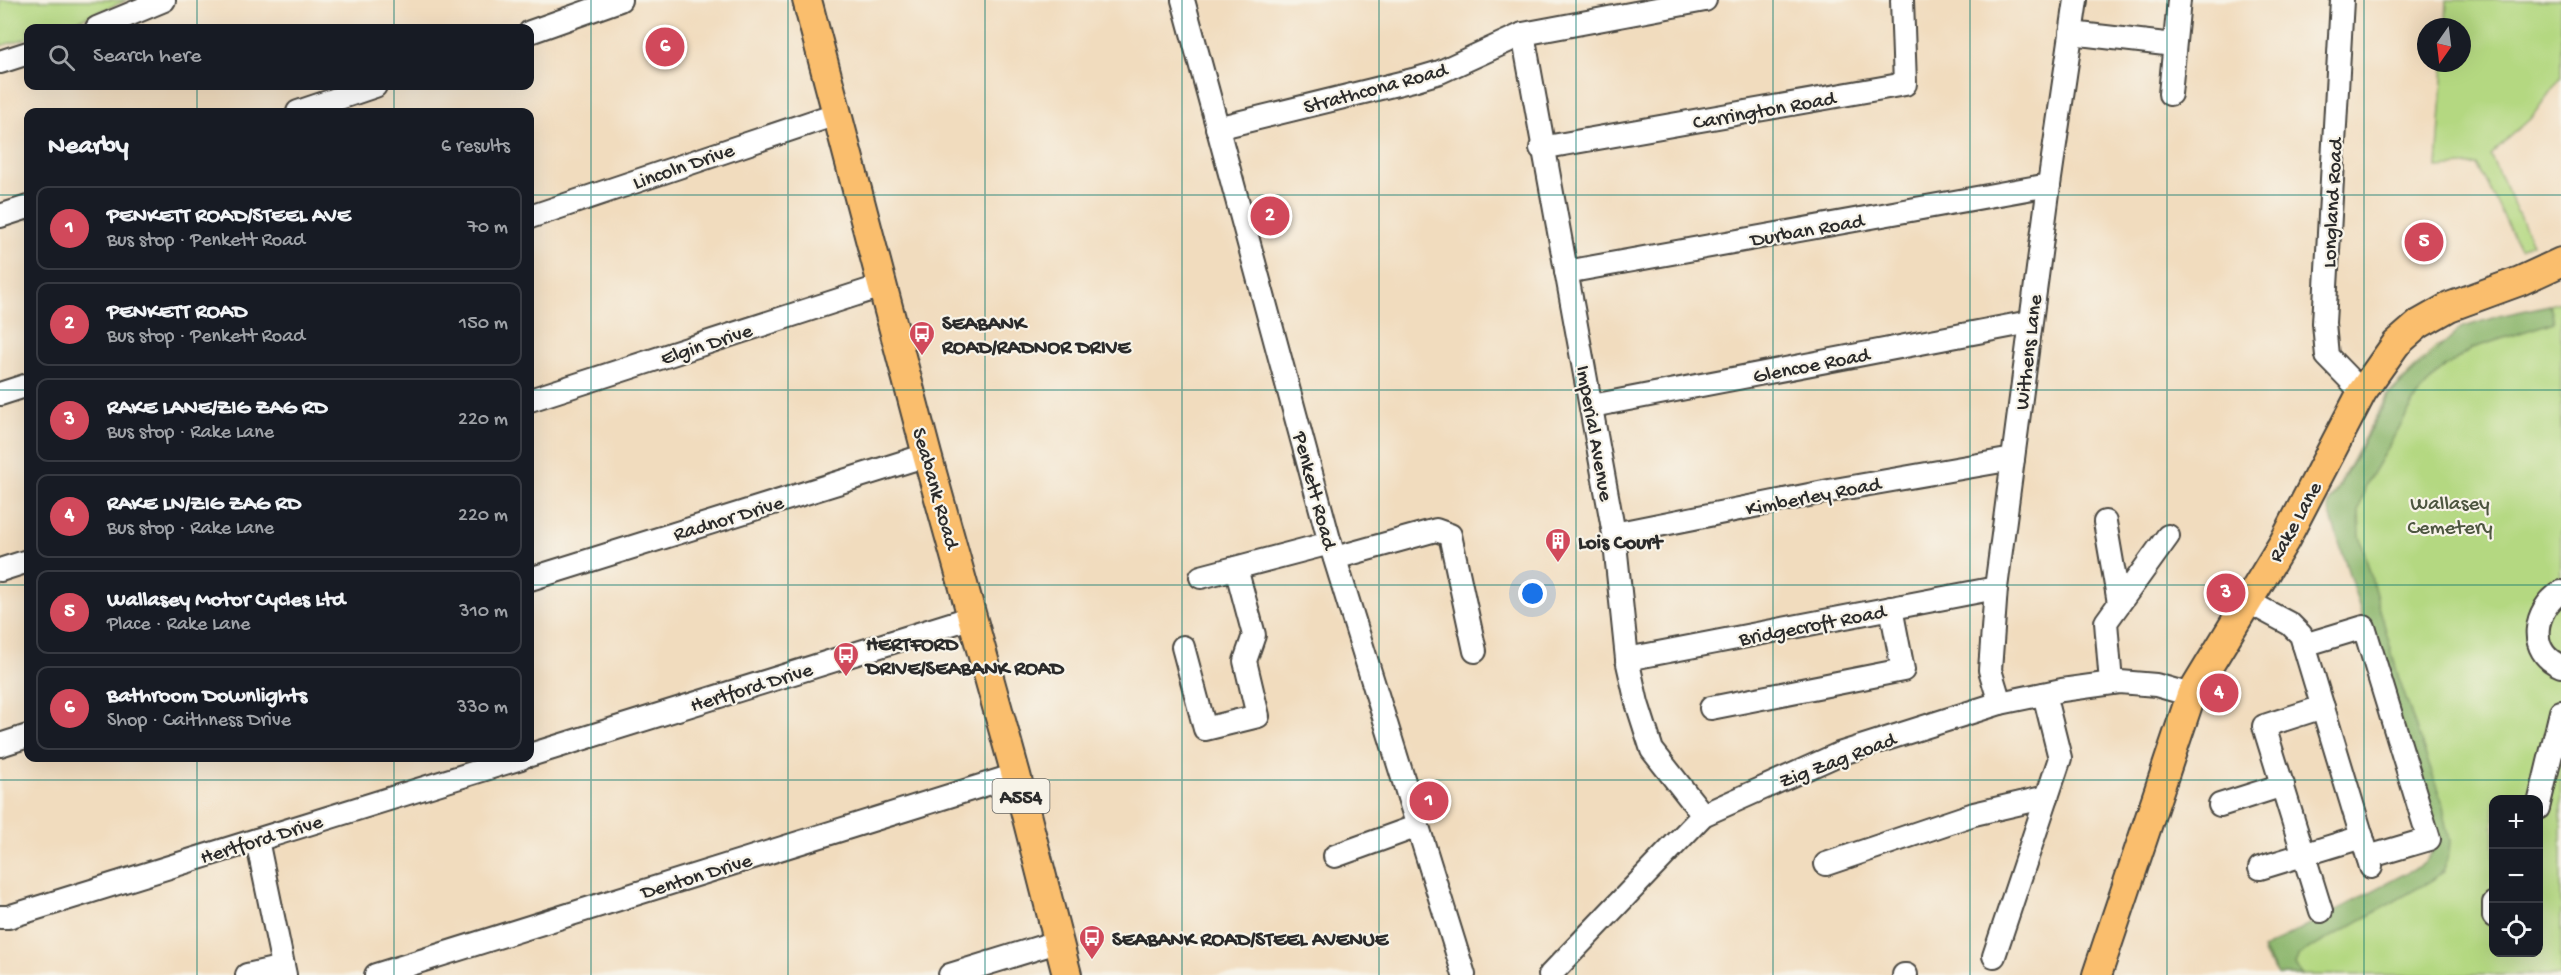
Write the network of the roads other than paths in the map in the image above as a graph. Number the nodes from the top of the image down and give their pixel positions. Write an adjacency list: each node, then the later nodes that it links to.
1 (164, 0): 10 (street)
2 (620, 0): 11 (street)
3 (807, 0): 20 (main road, Seabank Road / A554)
4 (1183, 0): 21 (street, Penkett Road)
5 (1705, 0): 13 (street, Strathcona Road)
6 (1902, 0): 22 (street, Carrington Road)
7 (2076, 0): 12 (street, Withens Lane)
8 (2179, 0): 14 (street)
9 (2342, 0): 32 (street, Longland Road)
10 (107, 24)
11 (534, 31)
12 (2071, 33): 14 (street); 23 (street, Withens Lane)
13 (1523, 34): 21 (street, Strathcona Road); 22 (street, Imperial Avenue)
14 (2175, 45): 18 (street)
15 (24, 54): 16 (street)
16 (0, 62)
17 (363, 90): 19 (street)
18 (2170, 94)
19 (310, 108)
20 (836, 114): 26 (street, Lincoln Drive); 29 (main road, Seabank Road / A554)
21 (1217, 128): 41 (street, Penkett Road)
22 (1541, 148): 28 (street, Imperial Avenue)
23 (2049, 185): 28 (street, Durban Road); 30 (street, Withens Lane)
24 (24, 208): 25 (street)
25 (0, 216)
26 (534, 216)
27 (2561, 262): 32 (main road, Rake Lane)
28 (1566, 272): 35 (street, Imperial Avenue)
29 (882, 286): 34 (street, Elgin Drive); 36 (main road, Seabank Road / A554)
30 (2030, 322): 35 (street, Glencoe Road); 37 (street, Withens Lane)
31 (24, 386): 33 (street)
32 (2362, 392): 49 (main road, Rake Lane)
33 (0, 394)
34 (534, 399)
35 (1592, 406): 39 (street, Imperial Avenue)
36 (927, 455): 46 (street, Radnor Drive); 52 (main road, Seabank Road / A554)
37 (2013, 459): 39 (street, Kimberley Road); 47 (street, Withens Lane)
38 (2105, 522): 50 (street)
39 (1614, 534): 56 (street, Imperial Avenue)
40 (2168, 536): 50 (street)
41 (1332, 550): 43 (street); 55 (street); 75 (street, Penkett Road)
42 (24, 562): 44 (street)
43 (1236, 568): 45 (street); 54 (street)
44 (0, 570)
45 (1201, 577)
46 (534, 578)
47 (1996, 588): 51 (street, Bridgecroft Road); 61 (street, Withens Lane)
48 (2561, 592): 57 (street)
49 (2247, 601): 53 (street); 60 (main road, Rake Lane)
50 (2119, 603): 58 (street)
51 (1891, 608): 56 (street, Bridgecroft Road); 63 (street)
52 (973, 617): 67 (street, Hertford Drive); 69 (main road, Seabank Road / A554)
53 (2304, 645): 62 (street); 77 (street)
54 (1183, 647)
55 (1475, 651)
56 (1627, 659): 74 (street, Imperial Avenue)
57 (2561, 666)
58 (2111, 683): 59 (street, Zig Zag Road); 60 (street, Zig Zag Road)
59 (2044, 694): 61 (street, Zig Zag Road); 72 (street)
60 (2191, 695): 93 (main road, Rake Lane)
61 (2000, 703): 74 (street, Zig Zag Road)
62 (2323, 707): 70 (street); 77 (street)
63 (1711, 708)
64 (2561, 712): 71 (street)
65 (24, 737): 66 (street)
66 (0, 745)
67 (534, 754)
68 (508, 762): 76 (street, Hertford Drive)
69 (1016, 775): 84 (main road, Seabank Road / A554); 88 (street, Denton Drive)
70 (2283, 785): 73 (street); 78 (street)
71 (2541, 795)
72 (2047, 797): 80 (street); 85 (street)
73 (2220, 805)
74 (1703, 815): 92 (street, Zig Zag Road)
75 (1418, 826): 79 (street); 91 (street, Penkett Road)
76 (257, 840): 83 (street, Hertford Drive); 86 (street)
77 (2367, 854): 78 (street)
78 (2304, 855): 81 (street); 82 (street)
79 (1335, 856)
80 (1826, 864)
81 (2260, 868)
82 (2321, 910)
83 (4, 917)
84 (1057, 942): 89 (street); 90 (main road, Seabank Road / A554)
85 (1994, 956)
86 (284, 971): 87 (street)
87 (246, 975)
88 (376, 975)
89 (950, 975)
90 (1067, 975)
91 (1464, 975)
92 (1550, 975)
93 (2097, 975)

